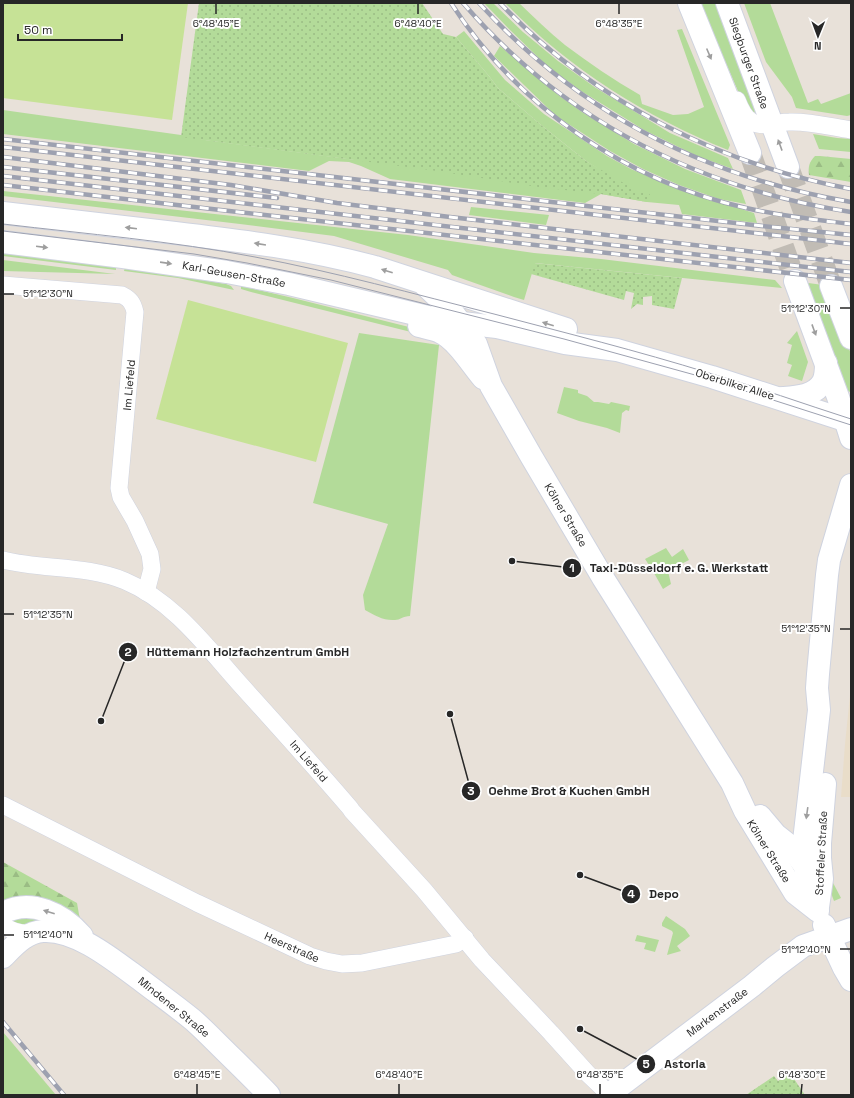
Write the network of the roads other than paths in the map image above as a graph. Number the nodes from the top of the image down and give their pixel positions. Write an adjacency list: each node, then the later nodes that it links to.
1 (689, 3): 3 (main road, Siegburger Straße, one-way to 3)
2 (727, 3): 4 (main road, Siegburger Straße)
3 (718, 76): 4 (street, Siegburger Straße); 6 (main road, Siegburger Straße)
4 (772, 123): 5 (street, Siegburger Straße); 6 (street, Siegburger Straße); 7 (main road, Siegburger Straße, one-way to 4)
5 (851, 130)
6 (750, 153)
7 (788, 166)
8 (3, 213): 11 (main road, one-way to 8)
9 (3, 242): 15 (main road, Karl-Geusen-Straße, one-way to 15)
10 (796, 281): 18 (main road, one-way to 18)
11 (424, 284): 14 (main road); 15 (main road)
12 (3, 285): 25 (street, Im Liefeld)
13 (831, 286): 16 (main road)
14 (496, 317): 15 (main road); 17 (main road); 20 (main road, Oberbilker Allee)
15 (458, 333): 17 (main road, Kölner Straße); 19 (main road)
16 (851, 338)
17 (476, 344): 19 (main road, Kölner Straße)
18 (826, 363): 20 (main road); 21 (main road)
19 (491, 386): 26 (main road, Kölner Straße)
20 (779, 398): 21 (main road, Oberbilker Allee)
21 (849, 427)
22 (851, 485): 28 (main road, Stoffeler Straße, one-way to 28)
23 (851, 534): 29 (main road, Stoffeler Straße)
24 (3, 560): 25 (street, Im Liefeld)
25 (146, 592): 33 (street, Im Liefeld)
26 (732, 783): 28 (main road, Kölner Straße); 29 (main road, Kölner Straße)
27 (3, 805): 33 (street, Heerstraße)
28 (797, 843): 29 (main road, Kölner Straße)
29 (818, 910): 34 (main road, Kölner Straße)
30 (3, 913): 35 (main road, Mindener Straße, one-way to 30)
31 (3, 925): 36 (street, Mindener Straße)
32 (851, 929): 34 (main road, Markenstraße)
33 (465, 938): 39 (street)
34 (830, 938): 37 (main road, Kölner Straße); 39 (main road, Markenstraße)
35 (90, 944): 36 (main road, Mindener Straße); 38 (main road, Mindener Straße)
36 (17, 945)
37 (851, 980)
38 (269, 1095)
39 (609, 1095)

